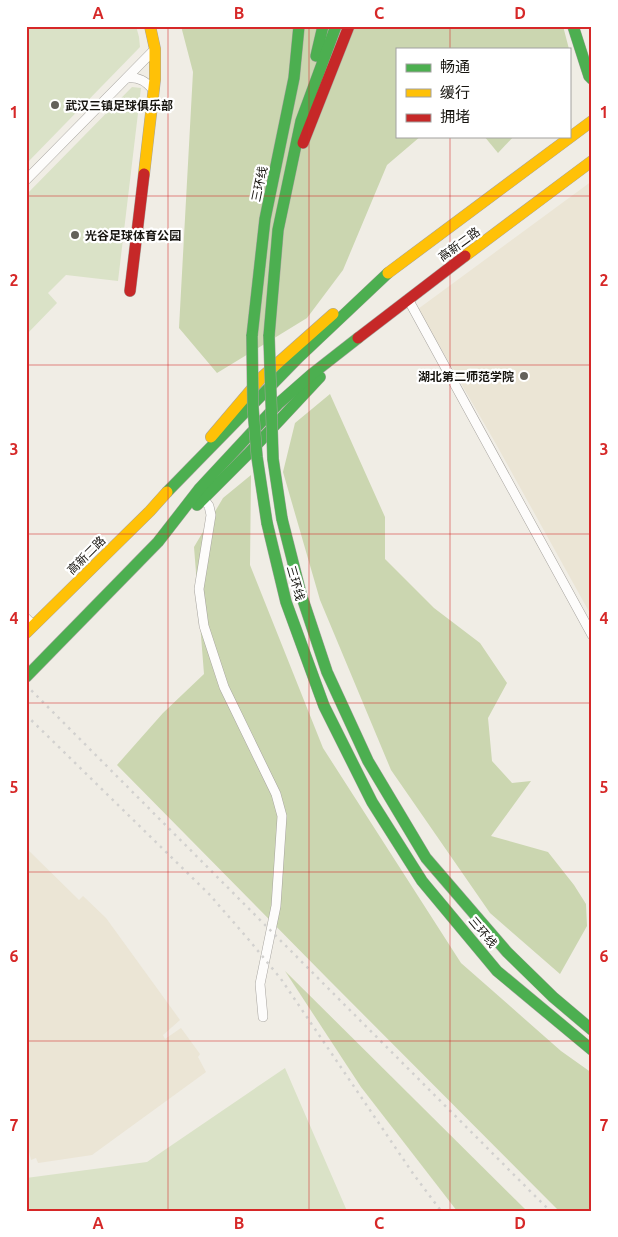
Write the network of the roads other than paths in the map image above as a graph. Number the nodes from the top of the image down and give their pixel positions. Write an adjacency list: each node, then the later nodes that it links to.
1 (150, 26): 8 (main road)
2 (299, 26): 29 (main road, 三环线, bridge)
3 (323, 26): 13 (main road)
4 (336, 26): 13 (main road, 三环线)
5 (349, 26): 18 (main road)
6 (573, 26): 11 (main road)
7 (580, 26): 9 (street)
8 (155, 49): 10 (street); 12 (main road)
9 (592, 62)
10 (127, 78): 12 (street); 19 (street)
11 (592, 79)
12 (153, 90): 20 (main road)
13 (301, 121): 18 (main road, 三环线)
14 (592, 121): 16 (main road, 高新二路)
15 (569, 138): 25 (main road, 高新二路)
16 (570, 138)
17 (592, 161): 21 (main road, 高新二路)
18 (290, 171): 28 (main road, 三环线, bridge)
19 (26, 180)
20 (130, 292)
21 (408, 299): 22 (main road, 高新二路); 26 (street)
22 (344, 350): 23 (main road, 高新二路); 24 (main road, 高新二路)
23 (203, 498): 24 (main road, 高新二路); 30 (street)
24 (158, 542): 27 (main road, 高新二路)
25 (29, 626)
26 (592, 635)
27 (26, 677)
28 (507, 952): 31 (main road); 32 (main road, 三环线)
29 (540, 1007): 33 (main road, 三环线); 34 (main road)
30 (263, 1017)
31 (592, 1019)
32 (592, 1030)
33 (592, 1050)
34 (592, 1060)

